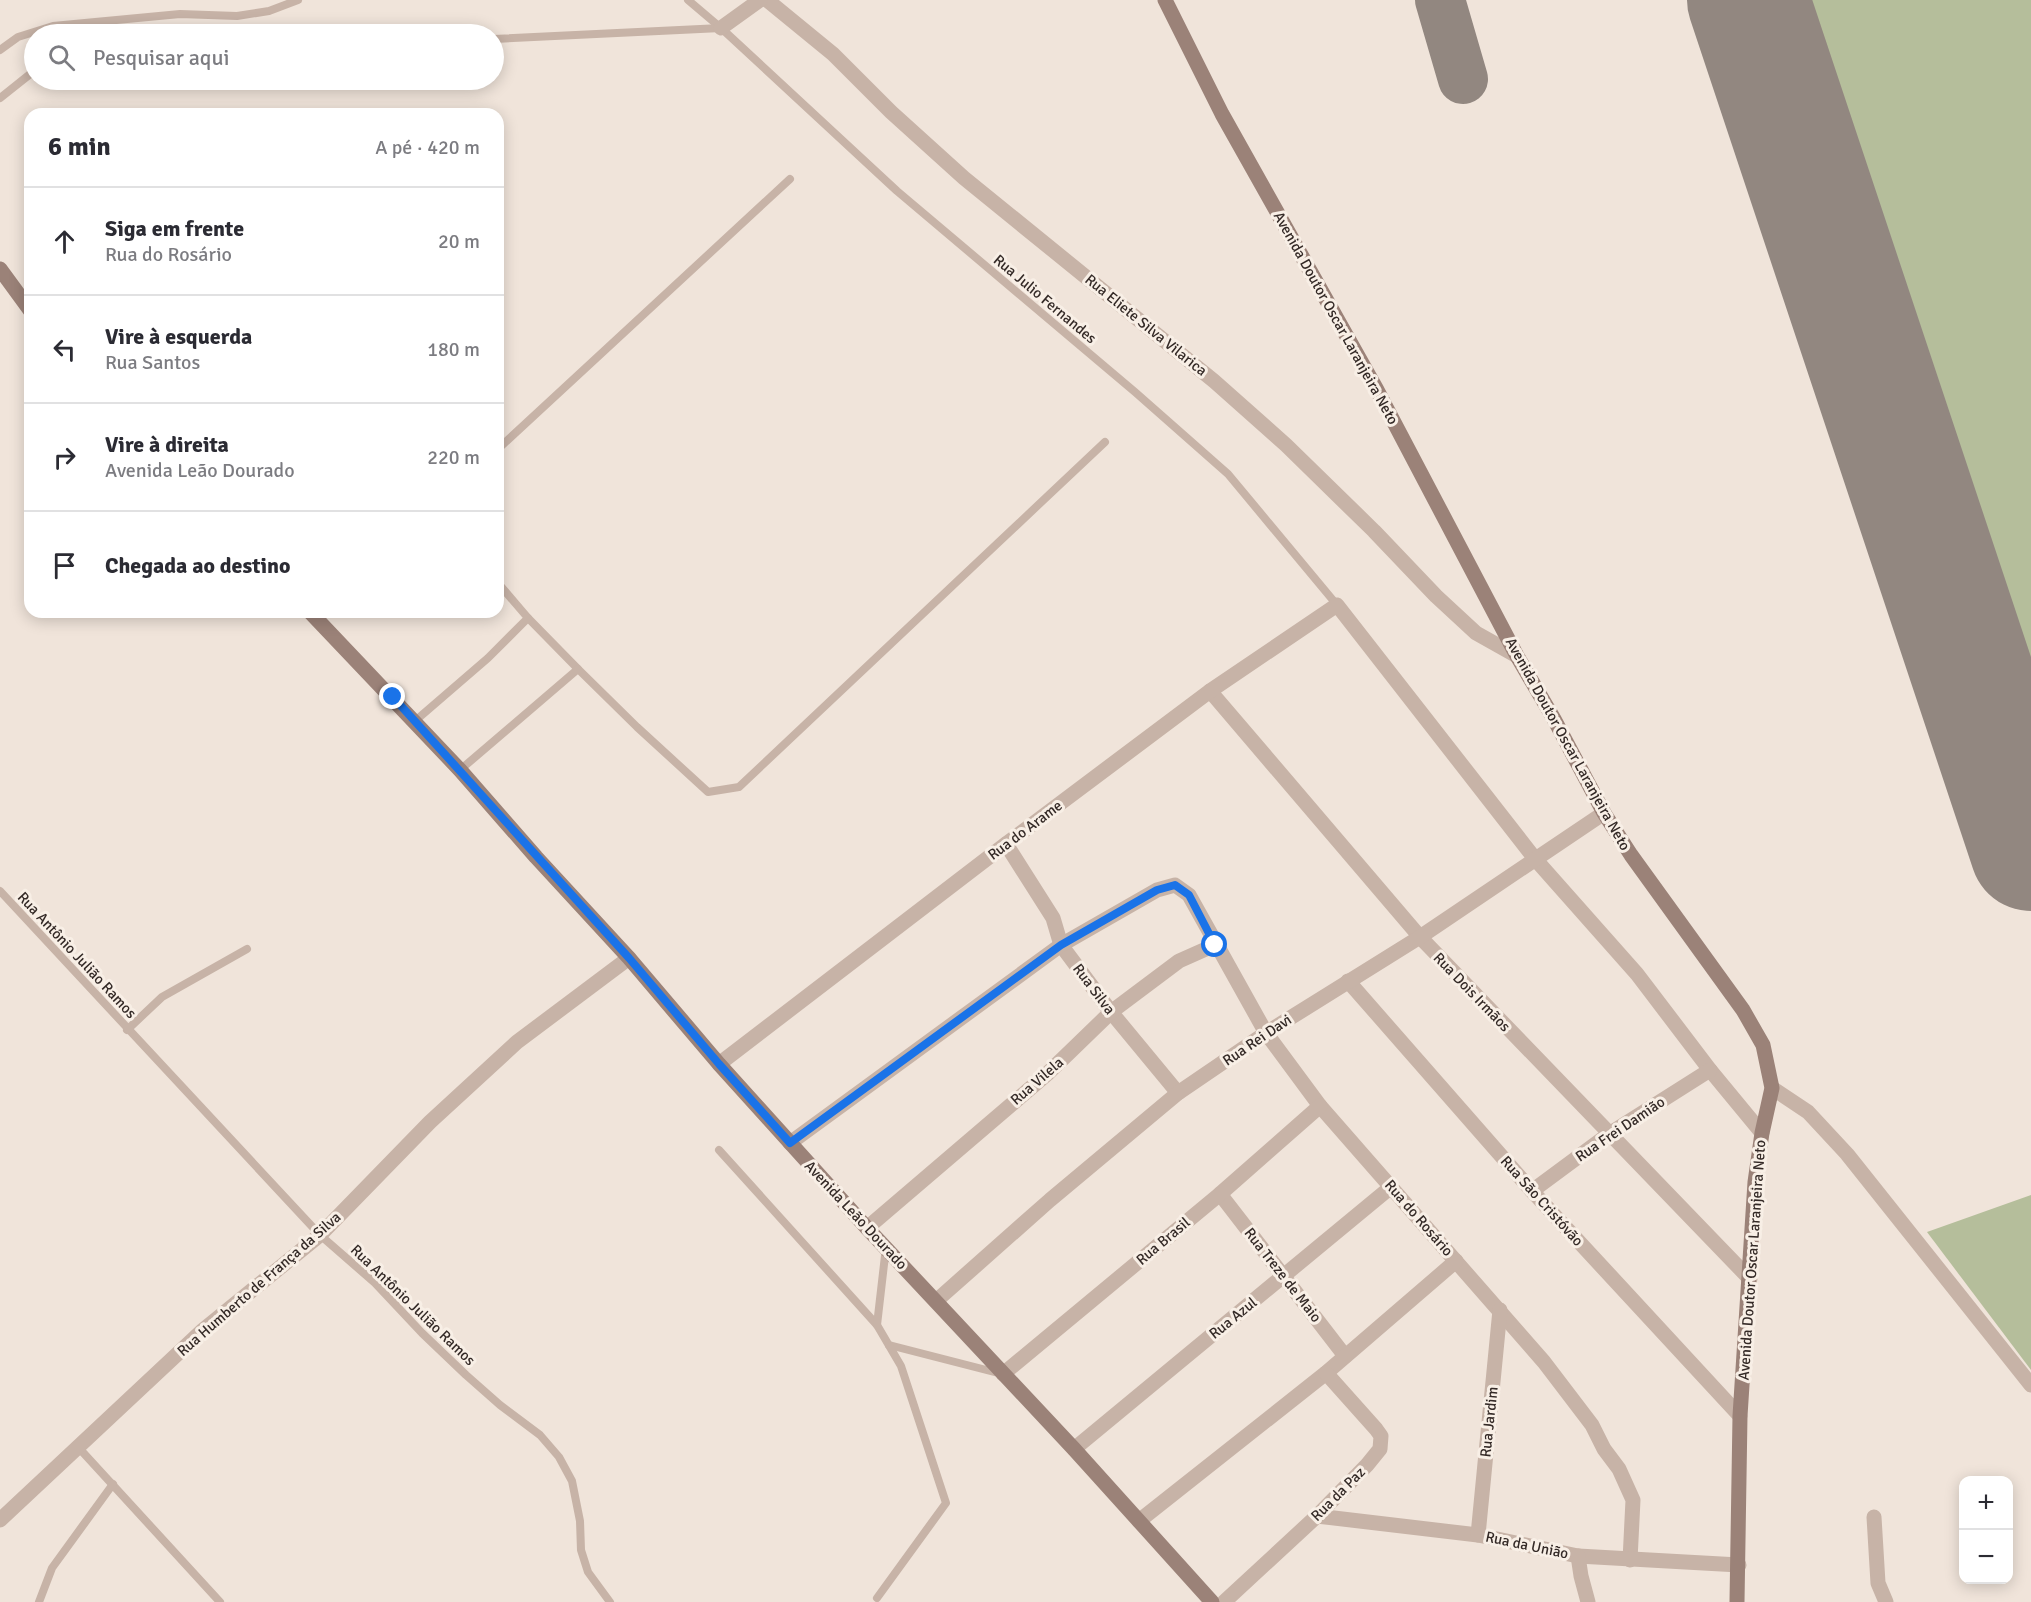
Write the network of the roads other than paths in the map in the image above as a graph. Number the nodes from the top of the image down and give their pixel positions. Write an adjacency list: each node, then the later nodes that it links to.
1 (298, 0): 6 (lane)
2 (688, 0): 7 (lane, Rua Julio Fernandes)
3 (760, 0): 7 (street)
4 (767, 0): 22 (street, Rua Eliete Silva Vilarica)
5 (1165, 0): 22 (street, Avenida Doutor Oscar Laranjeira Neto)
6 (74, 24)
7 (721, 28): 9 (lane); 19 (lane, Rua Julio Fernandes)
8 (24, 35): 10 (lane)
9 (504, 39)
10 (0, 50)
11 (24, 79): 12 (lane)
12 (0, 98)
13 (790, 179): 17 (lane)
14 (0, 269): 15 (street)
15 (24, 302)
16 (1105, 442): 23 (lane)
17 (504, 443)
18 (504, 590): 21 (lane)
19 (1337, 605): 24 (street, Rua do Arame); 29 (street)
20 (316, 618): 25 (street, Avenida Leão Dourado)
21 (528, 618): 23 (lane); 25 (lane)
22 (1517, 656): 27 (street, Avenida Doutor Oscar Laranjeira Neto)
23 (578, 669): 26 (lane)
24 (1210, 691): 28 (street, Rua do Arame); 31 (street, Rua Dois Irmãos)
25 (415, 721): 26 (street, Avenida Leão Dourado)
26 (460, 770): 35 (street, Avenida Leão Dourado)
27 (1604, 813): 29 (street, Rua Rei Davi); 42 (street, Avenida Doutor Oscar Laranjeira Neto)
28 (1005, 844): 32 (street, Rua Silva); 40 (street, Rua do Arame)
29 (1536, 860): 31 (street, Rua Rei Davi); 41 (street)
30 (0, 891): 38 (lane, Rua Antônio Julião Ramos)
31 (1420, 937): 36 (street, Rua Rei Davi); 46 (street, Rua Dois Irmãos)
32 (1061, 945): 33 (street, Rua do Rosário); 37 (street, Rua Silva); 47 (street)
33 (1215, 945): 37 (street, Rua Vilela); 39 (street, Rua do Rosário)
34 (247, 949): 38 (lane)
35 (629, 958): 40 (street, Avenida Leão Dourado); 53 (street, Rua Humberto de França da Silva)
36 (1348, 981): 39 (street, Rua Rei Davi); 50 (street, Rua São Cristóvão)
37 (1112, 1012): 43 (street, Rua Silva); 52 (street, Rua Vilela)
38 (128, 1030): 53 (lane, Rua Antônio Julião Ramos)
39 (1266, 1033): 43 (street, Rua Rei Davi); 44 (street, Rua do Rosário)
40 (719, 1064): 47 (street, Avenida Leão Dourado)
41 (1710, 1070): 45 (street); 46 (street, Rua Frei Damião)
42 (1772, 1088): 45 (street, Avenida Doutor Oscar Laranjeira Neto); 65 (street)
43 (1178, 1093): 58 (street, Rua Rei Davi)
44 (1320, 1106): 49 (street, Rua do Rosário); 51 (street, Rua Brasil)
45 (1762, 1133): 57 (street, Avenida Doutor Oscar Laranjeira Neto)
46 (1609, 1134): 50 (street, Rua Frei Damião); 57 (street, Rua Dois Irmãos)
47 (790, 1143): 52 (street, Avenida Leão Dourado)
48 (718, 1150): 60 (lane)
49 (1391, 1187): 55 (street, Rua do Rosário); 56 (street, Rua Azul)
50 (1532, 1191): 66 (street, Rua São Cristóvão)
51 (1220, 1194): 56 (street, Rua Treze de Maio); 64 (street, Rua Brasil)
52 (867, 1228): 54 (street, Avenida Leão Dourado)
53 (320, 1235): 67 (street, Rua Humberto de França da Silva); 81 (lane, Rua Antônio Julião Ramos)
54 (886, 1246): 58 (street, Avenida Leão Dourado); 60 (lane)
55 (1456, 1261): 59 (street, Rua do Rosário); 62 (street)
56 (1285, 1275): 62 (street, Rua Treze de Maio); 68 (street, Rua Azul)
57 (1750, 1279): 66 (street, Avenida Doutor Oscar Laranjeira Neto)
58 (936, 1301): 64 (street, Avenida Leão Dourado)
59 (1500, 1310): 74 (street, Rua Jardim); 76 (street, Rua do Rosário)
60 (877, 1325): 61 (lane)
61 (889, 1345): 64 (lane); 78 (lane)
62 (1346, 1356): 63 (street)
63 (1326, 1373): 70 (street, Rua da Paz); 73 (street)
64 (1003, 1374): 68 (street, Avenida Leão Dourado)
65 (2031, 1386)
66 (1740, 1416): 77 (street, Avenida Doutor Oscar Laranjeira Neto)
67 (78, 1447): 69 (lane); 72 (street, Rua Humberto de França da Silva)
68 (1074, 1449): 73 (street, Avenida Leão Dourado)
69 (112, 1485): 79 (lane); 80 (lane)
70 (1317, 1516): 74 (street, Rua da União); 83 (street, Rua da Paz)
71 (1874, 1517): 86 (street)
72 (0, 1520)
73 (1139, 1521): 82 (street, Avenida Leão Dourado)
74 (1478, 1535): 75 (street, Rua da União)
75 (1578, 1556): 76 (street, Rua da União); 84 (street)
76 (1630, 1560): 77 (street, Rua da União)
77 (1738, 1565): 85 (street, Avenida Doutor Oscar Laranjeira Neto)
78 (877, 1598)
79 (39, 1602)
80 (220, 1602)
81 (610, 1602)
82 (1212, 1602)
83 (1224, 1602)
84 (1588, 1602)
85 (1737, 1602)
86 (1886, 1602)

